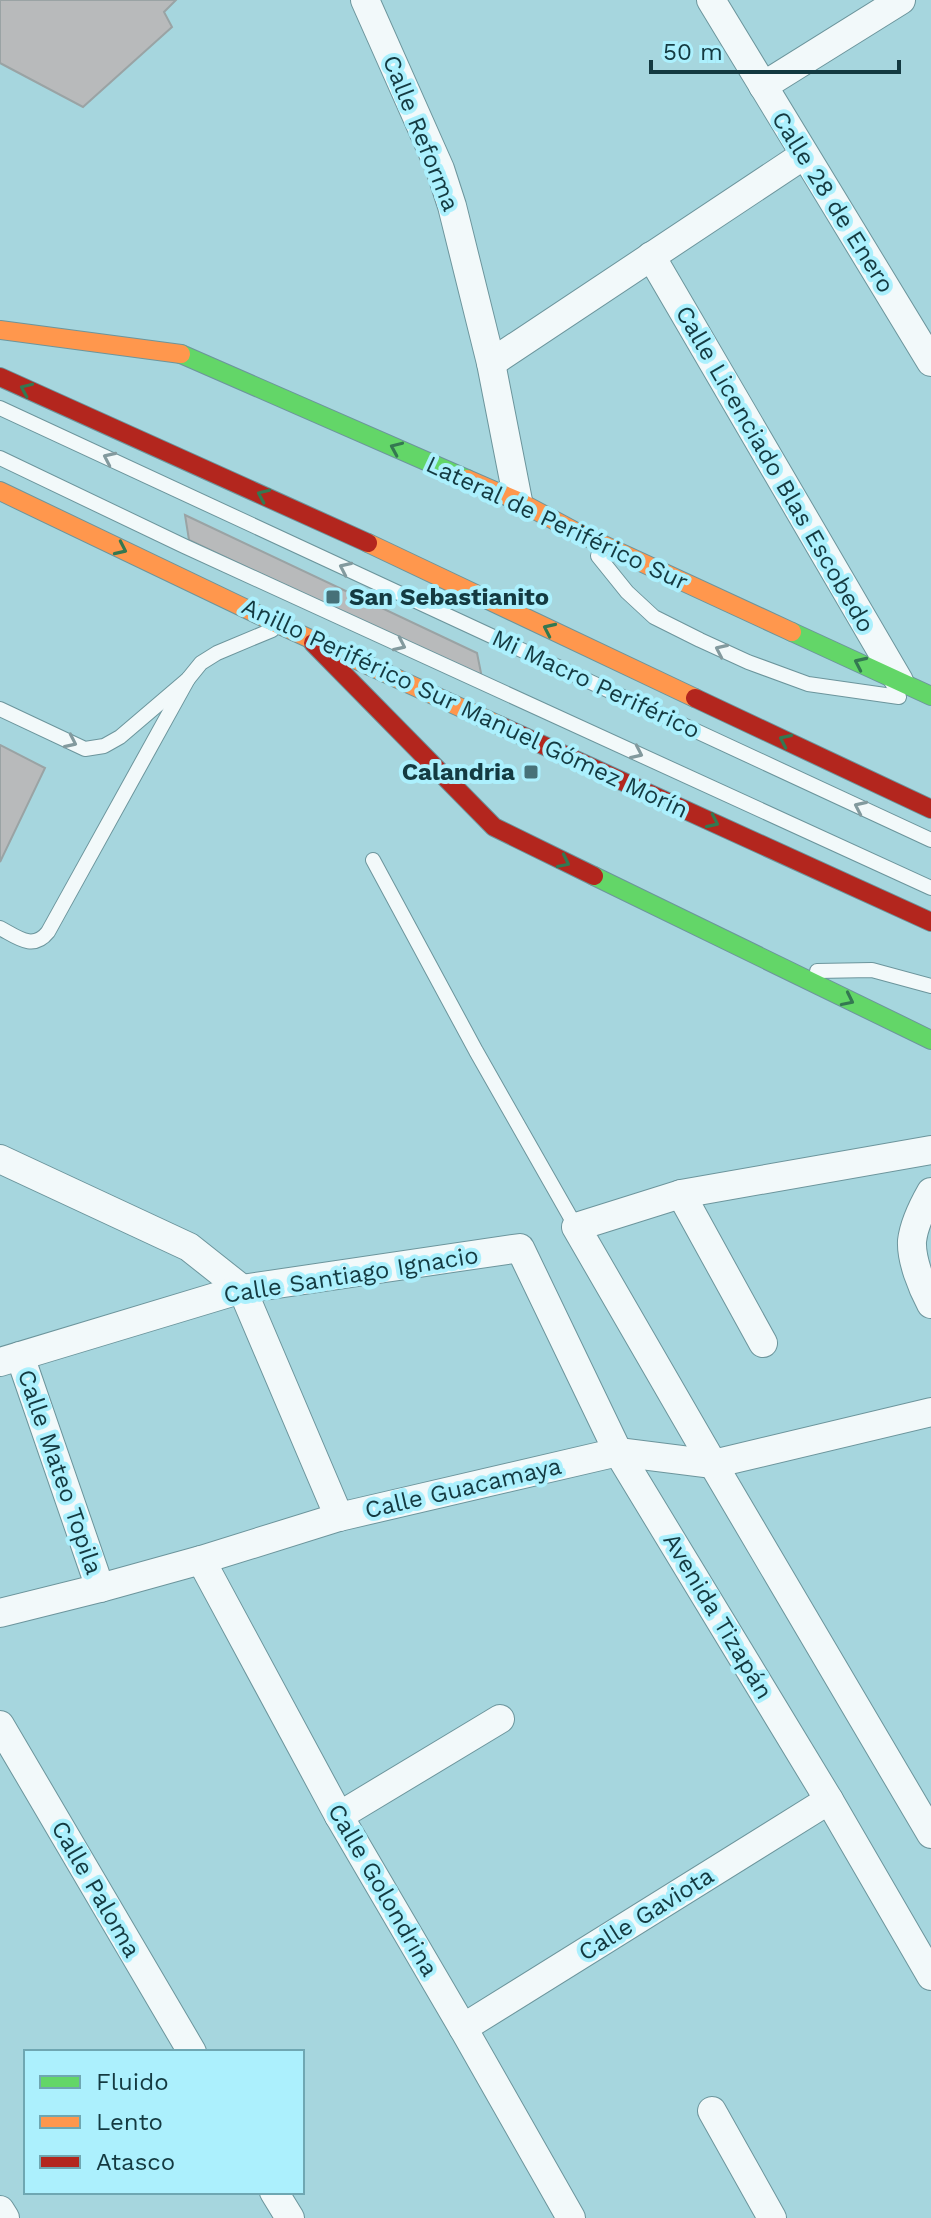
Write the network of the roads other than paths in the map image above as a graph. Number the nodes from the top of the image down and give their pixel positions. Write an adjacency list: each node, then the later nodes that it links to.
1 (365, 0): 9 (street, Calle Reforma)
2 (711, 0): 4 (street, Calle 28 de Enero)
3 (901, 0): 4 (street)
4 (763, 86): 5 (street, Calle 28 de Enero)
5 (804, 155): 6 (street); 8 (street, Calle 28 de Enero)
6 (651, 256): 9 (street); 19 (street, Calle Licenciado Blas Escobedo)
7 (0, 330): 14 (main road, Lateral de Periférico Sur, one-way to 7)
8 (931, 362)
9 (491, 363): 14 (street, Calle Reforma)
10 (0, 377): 23 (main road, one-way to 10)
11 (0, 408): 24 (lane, Mi Macro Periférico, one-way to 11)
12 (0, 458): 26 (lane, Mi Macro Periférico, one-way to 26)
13 (0, 491): 16 (main road, Anillo Periférico Sur Manuel Gómez Morín, one-way to 16)
14 (518, 501): 15 (main road, Lateral de Periférico Sur)
15 (580, 534): 19 (main road, Lateral de Periférico Sur, one-way to 15); 21 (lane, one-way to 15)
16 (282, 626): 17 (main road, Anillo Periférico Sur Manuel Gómez Morín); 18 (lane)
17 (306, 636): 27 (main road, Anillo Periférico Sur Manuel Gómez Morín, one-way to 27); 29 (main road, one-way to 29)
18 (188, 679): 22 (lane, one-way to 18); 28 (lane)
19 (899, 681): 20 (main road, Lateral de Periférico Sur)
20 (931, 696)
21 (931, 702)
22 (0, 709)
23 (931, 809)
24 (931, 840)
25 (373, 860): 36 (lane)
26 (931, 888)
27 (931, 922)
28 (0, 928)
29 (789, 971): 30 (lane); 31 (main road, one-way to 31)
30 (931, 986)
31 (931, 1040)
32 (931, 1150): 35 (street)
33 (0, 1159): 38 (street)
34 (931, 1192): 39 (street)
35 (681, 1194): 36 (street); 40 (street)
36 (576, 1227): 44 (street)
37 (520, 1248): 38 (street, Calle Santiago Ignacio); 43 (street, Avenida Tizapán)
38 (242, 1289): 41 (street, Calle Santiago Ignacio); 45 (street)
39 (931, 1304)
40 (763, 1343)
41 (10, 1359): 47 (street, Calle Mateo Topila)
42 (931, 1412): 44 (street, Calle Guacamaya)
43 (618, 1452): 44 (street, Calle Guacamaya); 45 (street, Calle Guacamaya); 51 (street, Avenida Tizapán)
44 (713, 1464): 53 (street)
45 (339, 1517): 46 (street, Calle Guacamaya)
46 (201, 1560): 47 (street, Calle Guacamaya); 52 (street, Calle Golondrina)
47 (100, 1588): 48 (street, Calle Guacamaya)
48 (0, 1613)
49 (500, 1719): 52 (street)
50 (0, 1725): 56 (street, Calle Paloma)
51 (829, 1800): 54 (street, Avenida Tizapán); 55 (street, Calle Gaviota)
52 (339, 1816): 55 (street, Calle Golondrina)
53 (931, 1834)
54 (931, 1976)
55 (463, 2028): 62 (street, Calle Golondrina)
56 (191, 2050)
57 (712, 2111): 63 (street)
58 (275, 2194): 61 (street)
59 (0, 2210): 60 (street)
60 (5, 2218)
61 (290, 2218)
62 (571, 2218)
63 (772, 2218)

